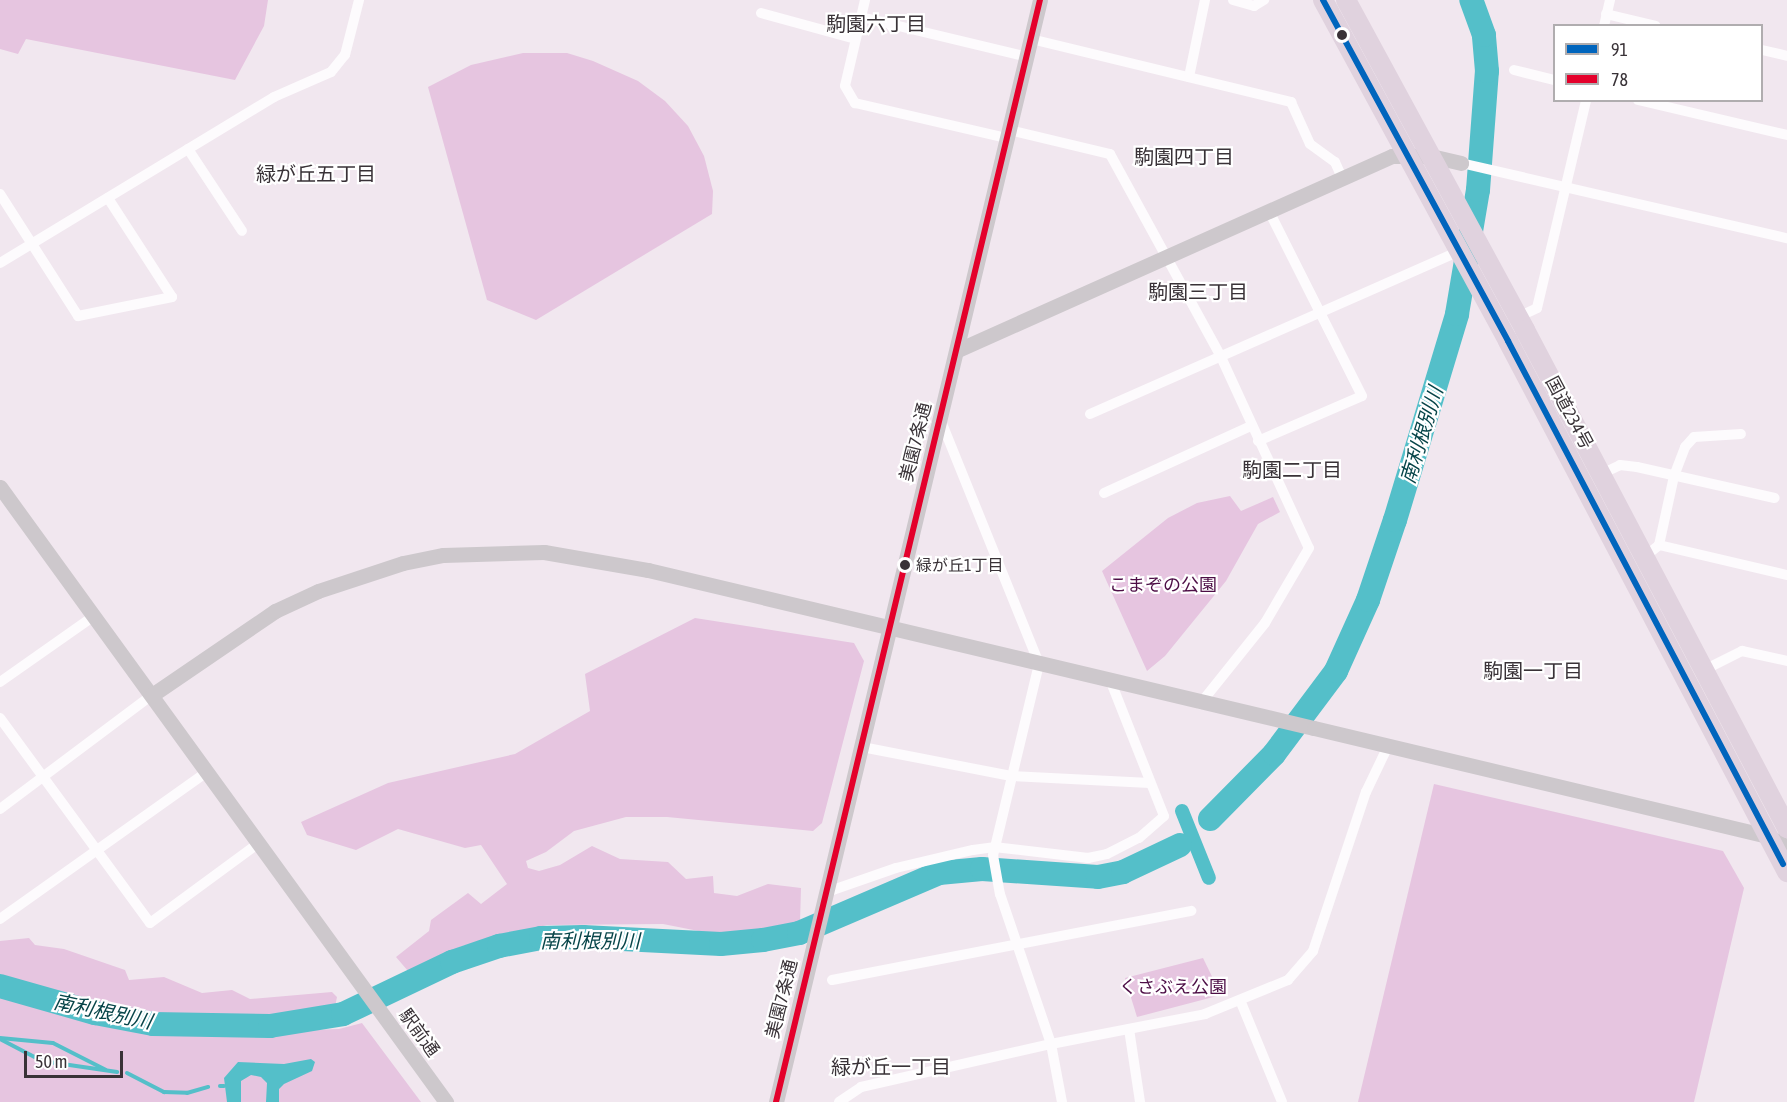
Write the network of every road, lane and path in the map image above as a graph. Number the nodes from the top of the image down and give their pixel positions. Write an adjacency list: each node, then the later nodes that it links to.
1 (359, 0): 27 (street)
2 (865, 0): 12 (street)
3 (1040, 0): 16 (street, 美園7条通)
4 (1205, 0): 21 (street)
5 (1233, 0): 6 (street)
6 (1264, 0)
7 (1323, 0): 28 (highway, 国道234号)
8 (1346, 0): 29 (highway, 国道234号)
9 (1610, 0): 11 (street)
10 (760, 14): 15 (street)
11 (1606, 14): 13 (street); 14 (street)
12 (861, 17): 15 (street); 19 (street)
13 (1604, 24)
14 (1648, 24)
15 (856, 39): 25 (street)
16 (1031, 39): 19 (street, 美園7条通); 21 (street)
17 (1763, 50): 18 (street)
18 (1787, 56)
19 (1027, 57): 25 (street, 美園7条通)
20 (1514, 70): 22 (street)
21 (1189, 77): 31 (street)
22 (1553, 80)
23 (1586, 102): 32 (street)
24 (1647, 102): 26 (street)
25 (1008, 134): 40 (street); 45 (street, 美園7条通)
26 (1787, 135)
27 (189, 149): 34 (street); 36 (street)
28 (1407, 154): 29 (street); 31 (street); 38 (highway, 国道234号)
29 (1431, 156): 30 (street); 43 (highway, 国道234号)
30 (1461, 163): 32 (street)
31 (1342, 178): 35 (street)
32 (1566, 188): 37 (street); 43 (street)
33 (0, 194): 39 (street)
34 (108, 198): 39 (street); 39 (street)
35 (1269, 211): 40 (street); 42 (street)
36 (242, 231)
37 (1787, 238)
38 (1455, 243): 42 (street); 44 (highway, 国道234号)
39 (32, 244): 41 (street)
40 (1164, 256): 45 (street); 46 (street)
41 (0, 263)
42 (1319, 313): 46 (street); 51 (street)
43 (1518, 317): 44 (street); 52 (highway, 国道234号)
44 (1500, 326): 54 (highway, 国道234号)
45 (958, 350): 48 (street, 美園7条通)
46 (1221, 357): 47 (street); 49 (street)
47 (1090, 414)
48 (941, 421): 62 (street, 美園7条通); 64 (street)
49 (1251, 426): 51 (street); 56 (street)
50 (1741, 434): 53 (street)
51 (1258, 441): 70 (street)
52 (1601, 473): 53 (street); 54 (street); 58 (highway, 国道234号)
53 (1674, 476): 57 (street); 58 (street)
54 (1582, 483): 59 (highway, 国道234号)
55 (0, 487): 61 (street, 駅前通)
56 (1104, 493)
57 (1775, 498)
58 (1652, 551): 59 (street); 60 (street); 65 (highway, 国道234号)
59 (1626, 567): 66 (highway, 国道234号)
60 (1787, 575)
61 (94, 616): 67 (street); 69 (street, 駅前通)
62 (890, 629): 64 (street); 69 (street); 73 (street, 美園7条通)
63 (1787, 661): 65 (street)
64 (1039, 664): 68 (street); 75 (street)
65 (1704, 670): 66 (street); 79 (highway, 国道234号)
66 (1686, 680): 80 (highway, 国道234号)
67 (0, 681)
68 (1111, 682): 70 (street); 77 (street)
69 (152, 695): 74 (street, 駅前通); 76 (street)
70 (1200, 704): 72 (street)
71 (0, 718): 76 (street)
72 (1388, 746): 80 (street); 91 (street)
73 (862, 747): 75 (street); 86 (street, 美園7条通)
74 (207, 772): 81 (street, 駅前通); 83 (street)
75 (1011, 776): 77 (street); 84 (street)
76 (44, 778): 78 (street); 83 (street)
77 (1150, 783): 84 (street)
78 (0, 809)
79 (1787, 828)
80 (1768, 836): 82 (street); 85 (highway, 国道234号)
81 (259, 843): 83 (street); 94 (street, 駅前通)
82 (1787, 847)
83 (98, 851): 88 (street)
84 (994, 851): 86 (street); 89 (street)
85 (1787, 872)
86 (826, 898): 95 (street, 美園7条通)
87 (1191, 911): 89 (street)
88 (0, 919)
89 (1016, 945): 90 (street); 93 (street)
90 (832, 980)
91 (1240, 1000): 92 (street); 99 (street)
92 (1129, 1029): 93 (street); 98 (street)
93 (1051, 1044): 96 (street); 97 (street)
94 (446, 1102)
95 (776, 1102)
96 (839, 1102)
97 (1062, 1102)
98 (1140, 1102)
99 (1282, 1102)

